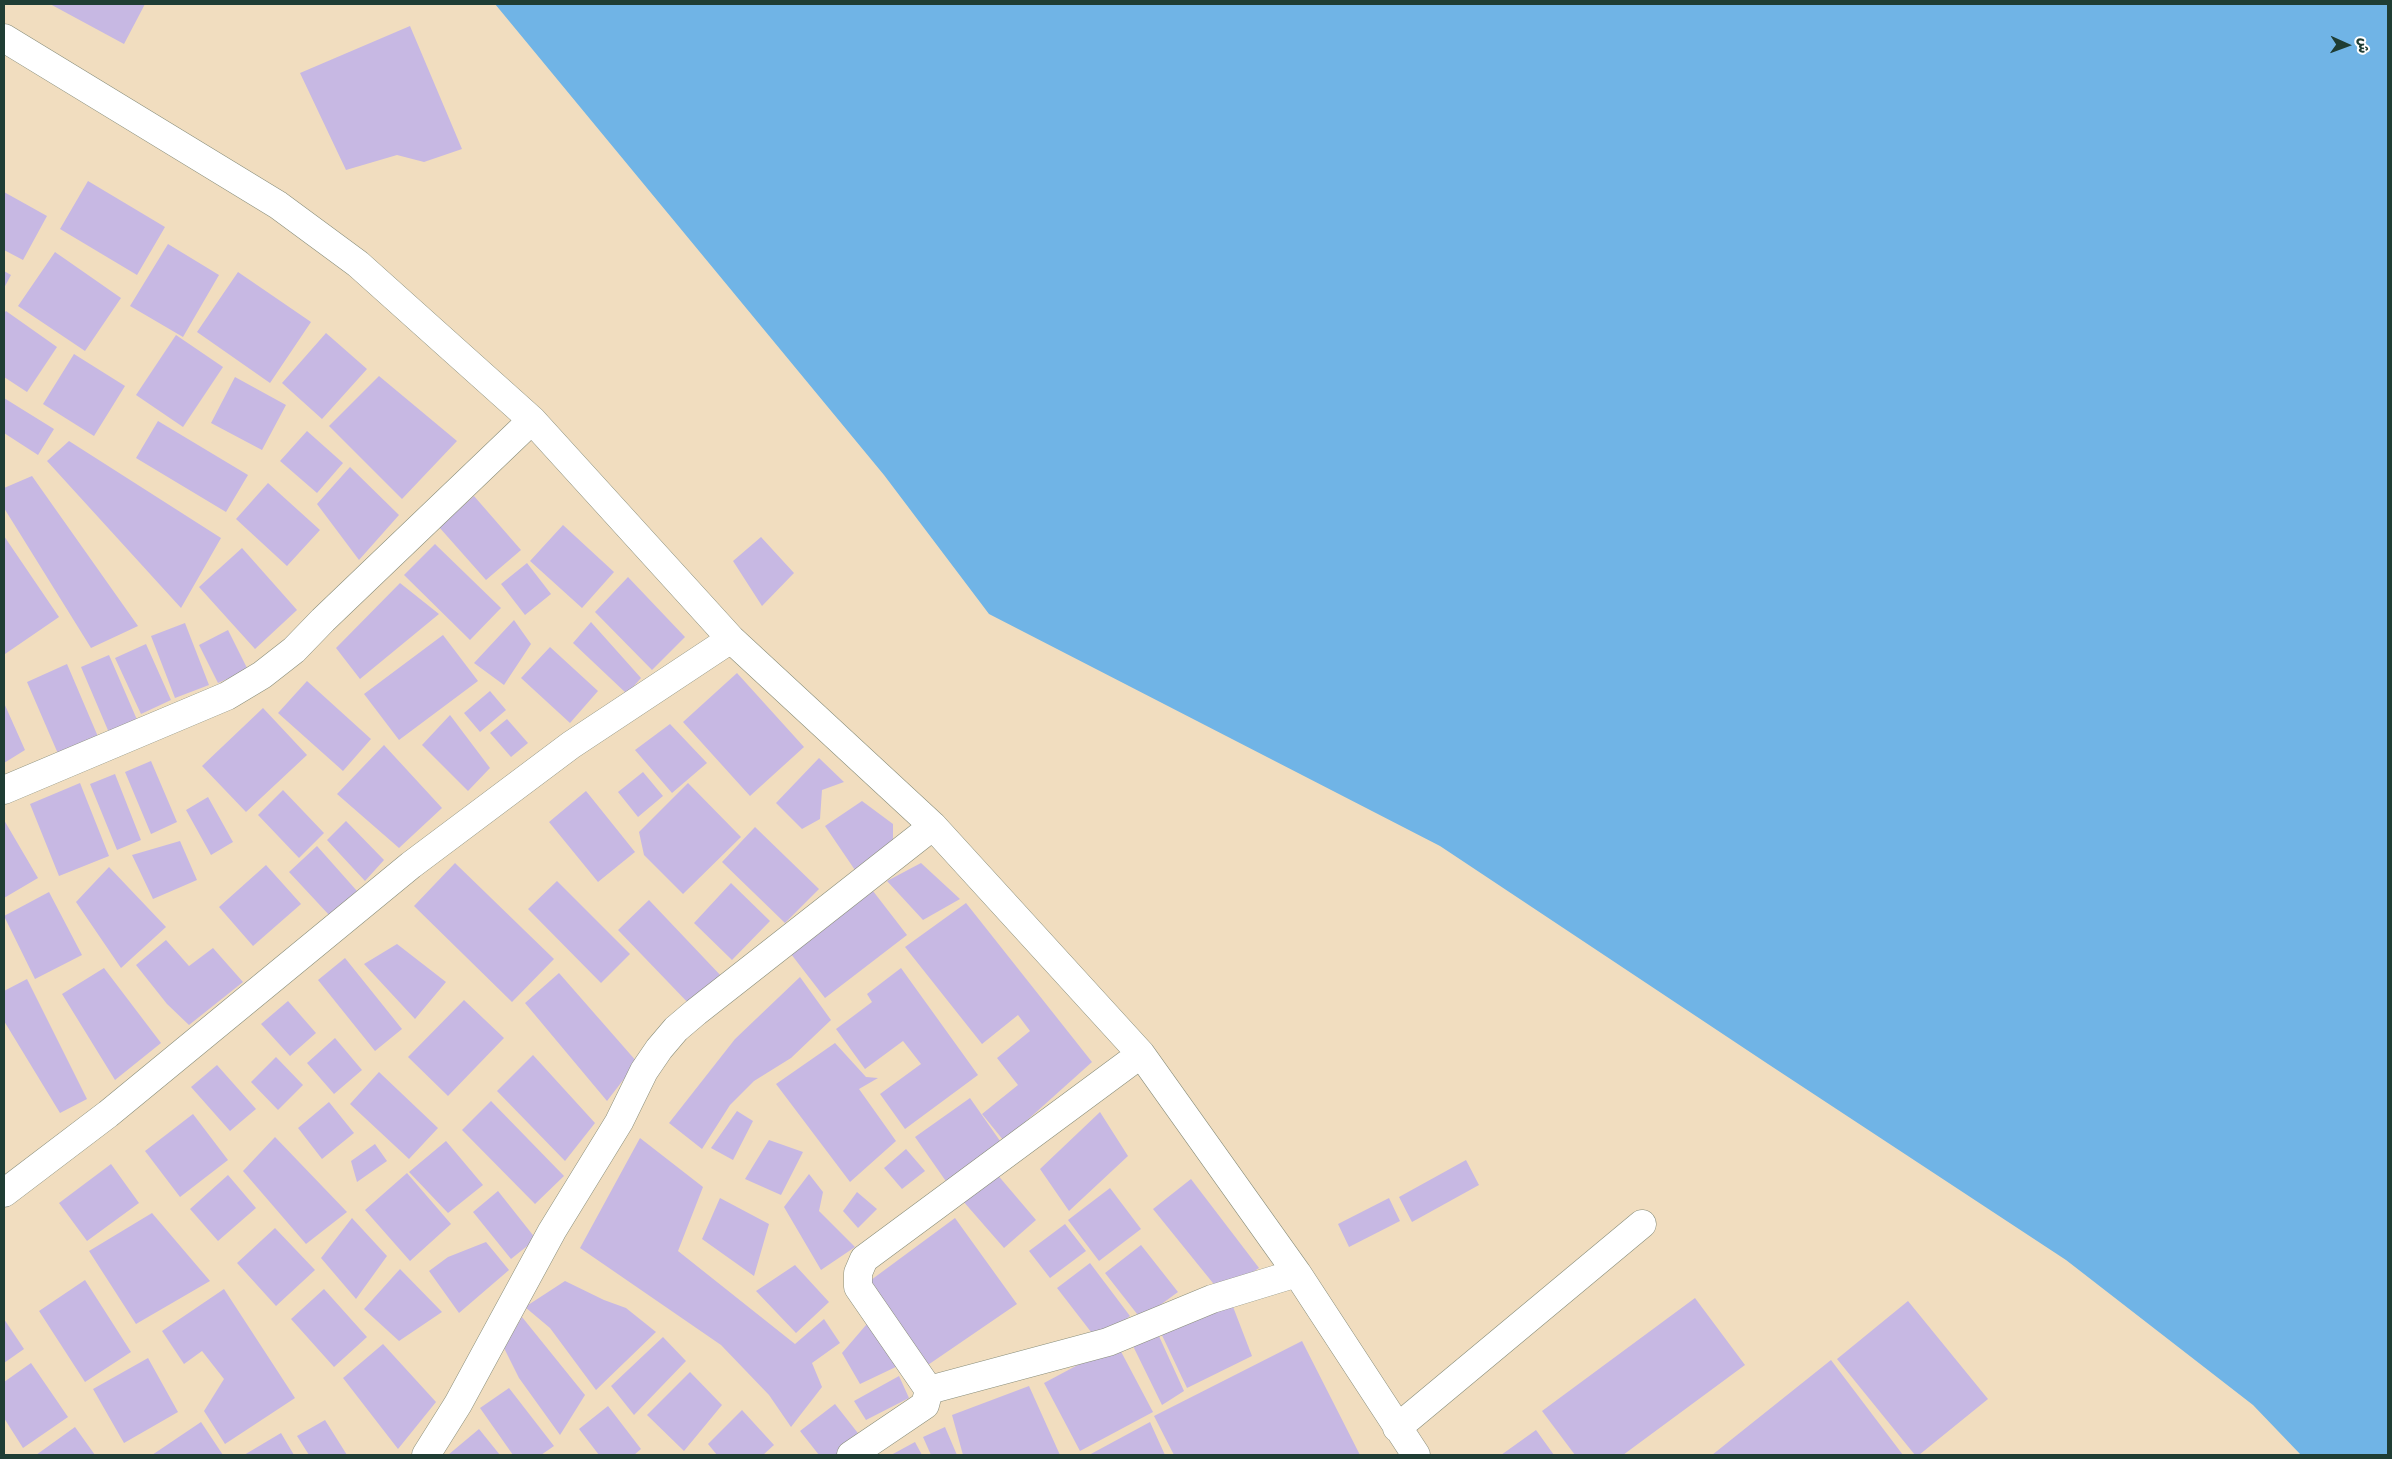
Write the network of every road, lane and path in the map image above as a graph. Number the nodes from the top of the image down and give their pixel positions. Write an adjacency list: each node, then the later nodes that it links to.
1 (4, 38): 2 (street)
2 (532, 420): 3 (street); 4 (street)
3 (731, 639): 5 (street); 7 (street)
4 (4, 790)
5 (934, 826): 6 (street); 12 (street)
6 (1142, 1054): 9 (street); 10 (street)
7 (4, 1192)
8 (1642, 1224): 11 (street)
9 (1297, 1273): 10 (street); 11 (street)
10 (929, 1390): 13 (street)
11 (1397, 1428): 14 (street)
12 (426, 1455)
13 (852, 1455)
14 (1416, 1455)

